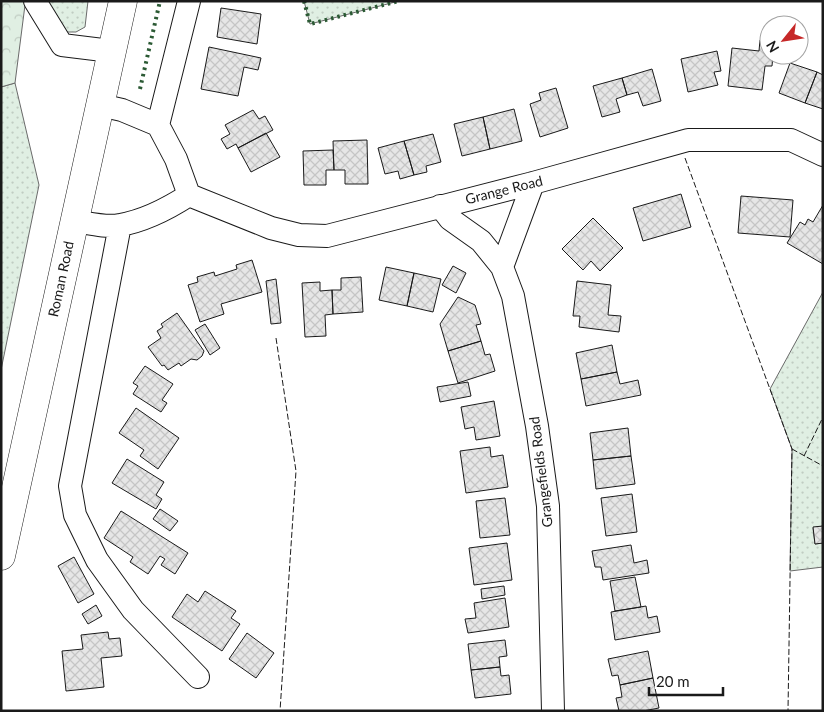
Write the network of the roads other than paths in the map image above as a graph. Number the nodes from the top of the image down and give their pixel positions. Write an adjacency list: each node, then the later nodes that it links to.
1 (35, 1): 4 (street)
2 (123, 1): 4 (main road, Roman Road)
3 (190, 1): 6 (street)
4 (111, 51): 5 (main road, Roman Road)
5 (100, 105): 6 (street); 11 (main road, Roman Road)
6 (158, 125): 9 (street)
7 (823, 155): 8 (street, Grange Road)
8 (533, 183): 10 (street, Grange Road); 13 (street)
9 (189, 196): 10 (street, Grange Road); 12 (street)
10 (440, 206): 13 (street, Grangefields Road)
11 (74, 221): 12 (street); 14 (main road, Roman Road)
12 (120, 225): 15 (street)
13 (502, 267): 16 (street, Grangefields Road)
14 (1, 556)
15 (198, 677)
16 (553, 711)

